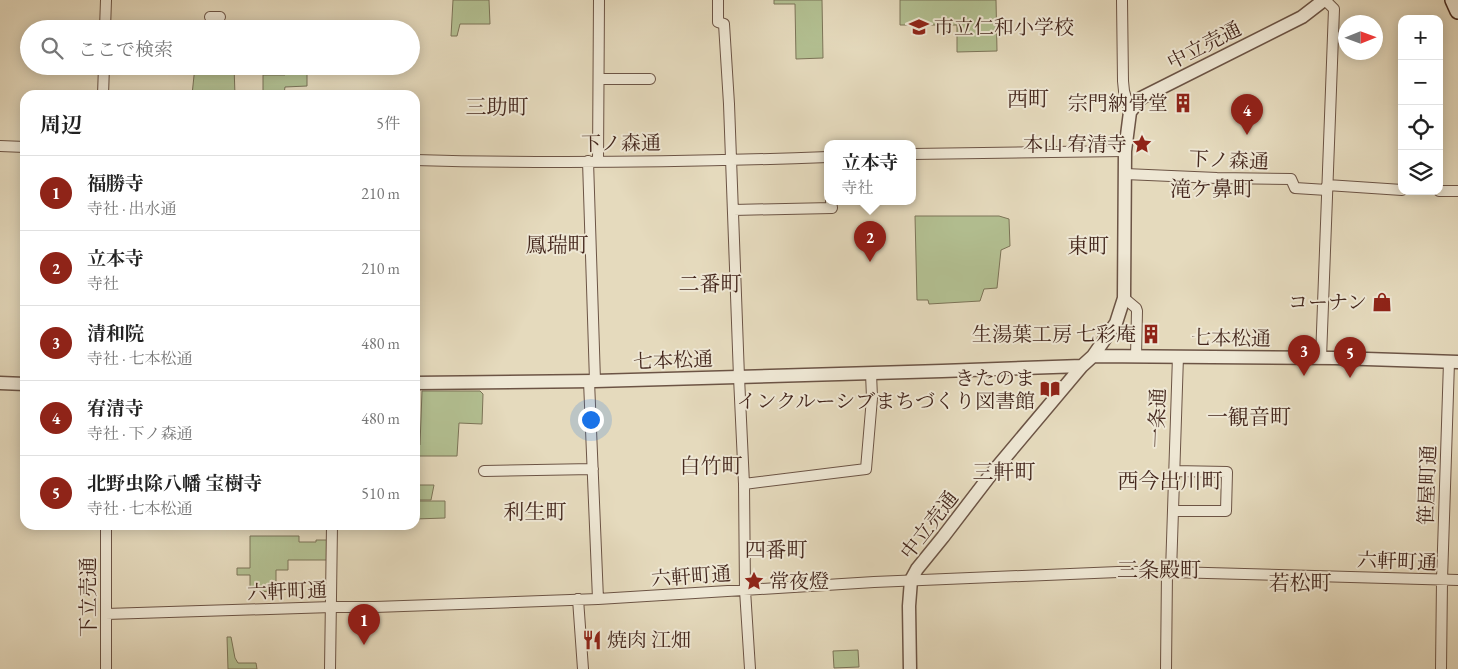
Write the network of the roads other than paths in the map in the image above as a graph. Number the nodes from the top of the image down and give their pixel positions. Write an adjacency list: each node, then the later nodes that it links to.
1 (106, 0): 8 (street)
2 (599, 0): 10 (street)
3 (718, 0): 20 (street)
4 (1122, 0): 13 (street)
5 (1324, 0): 13 (street, 中立売通); 23 (street)
6 (1453, 0): 7 (main road)
7 (1458, 11)
8 (105, 20)
9 (104, 75): 12 (street)
10 (599, 79): 11 (street); 21 (street)
11 (650, 79)
12 (103, 90)
13 (1130, 112): 16 (street)
14 (0, 146): 15 (street)
15 (20, 147)
16 (1126, 151): 17 (street); 22 (street)
17 (916, 154)
18 (824, 157): 20 (street, 下ノ森通)
19 (420, 160): 21 (street, 下ノ森通)
20 (731, 160): 21 (street, 下ノ森通); 28 (street)
21 (593, 161): 38 (street)
22 (1124, 174): 23 (street, 下ノ森通); 29 (street)
23 (1327, 188): 24 (street, 下ノ森通); 33 (street)
24 (1398, 190)
25 (1443, 191): 26 (street)
26 (1458, 191)
27 (832, 205): 28 (street)
28 (733, 210): 37 (street)
29 (1124, 298): 30 (street); 31 (street)
30 (1093, 356): 31 (street, 七本松通); 35 (street, 中立売通)
31 (1136, 356): 32 (street, 七本松通)
32 (1178, 356): 33 (street, 七本松通); 44 (street, 一条通)
33 (1321, 358): 34 (street, 七本松通)
34 (1453, 362): 51 (street, 笹屋町通)
35 (1082, 366): 36 (street, 七本松通); 50 (street, 中立売通)
36 (871, 373): 37 (street, 七本松通); 45 (street)
37 (739, 377): 38 (street, 七本松通); 45 (street)
38 (592, 381): 39 (street, 七本松通); 42 (street)
39 (420, 383)
40 (0, 384): 41 (street)
41 (20, 384)
42 (593, 469): 43 (street); 55 (street)
43 (484, 471)
44 (1174, 471): 46 (street, 一条通); 46 (street)
45 (744, 484): 53 (street)
46 (1173, 511): 49 (street, 一条通)
47 (106, 530): 57 (street, 下立売通)
48 (332, 530): 56 (street)
49 (1169, 572): 50 (street, 六軒町通); 51 (street, 六軒町通); 63 (street, 一条通)
50 (910, 580): 53 (street, 六軒町通); 62 (street, 中立売通)
51 (1442, 580): 52 (street, 六軒町通); 64 (street, 笹屋町通)
52 (1458, 580)
53 (745, 590): 55 (street, 六軒町通); 61 (street)
54 (578, 599): 55 (street, 六軒町通); 56 (street, 六軒町通); 60 (street)
55 (598, 599)
56 (332, 607): 57 (street, 六軒町通); 59 (street)
57 (106, 614): 58 (street, 下立売通)
58 (106, 669)
59 (330, 669)
60 (583, 669)
61 (750, 669)
62 (910, 669)
63 (1166, 669)
64 (1441, 669)

